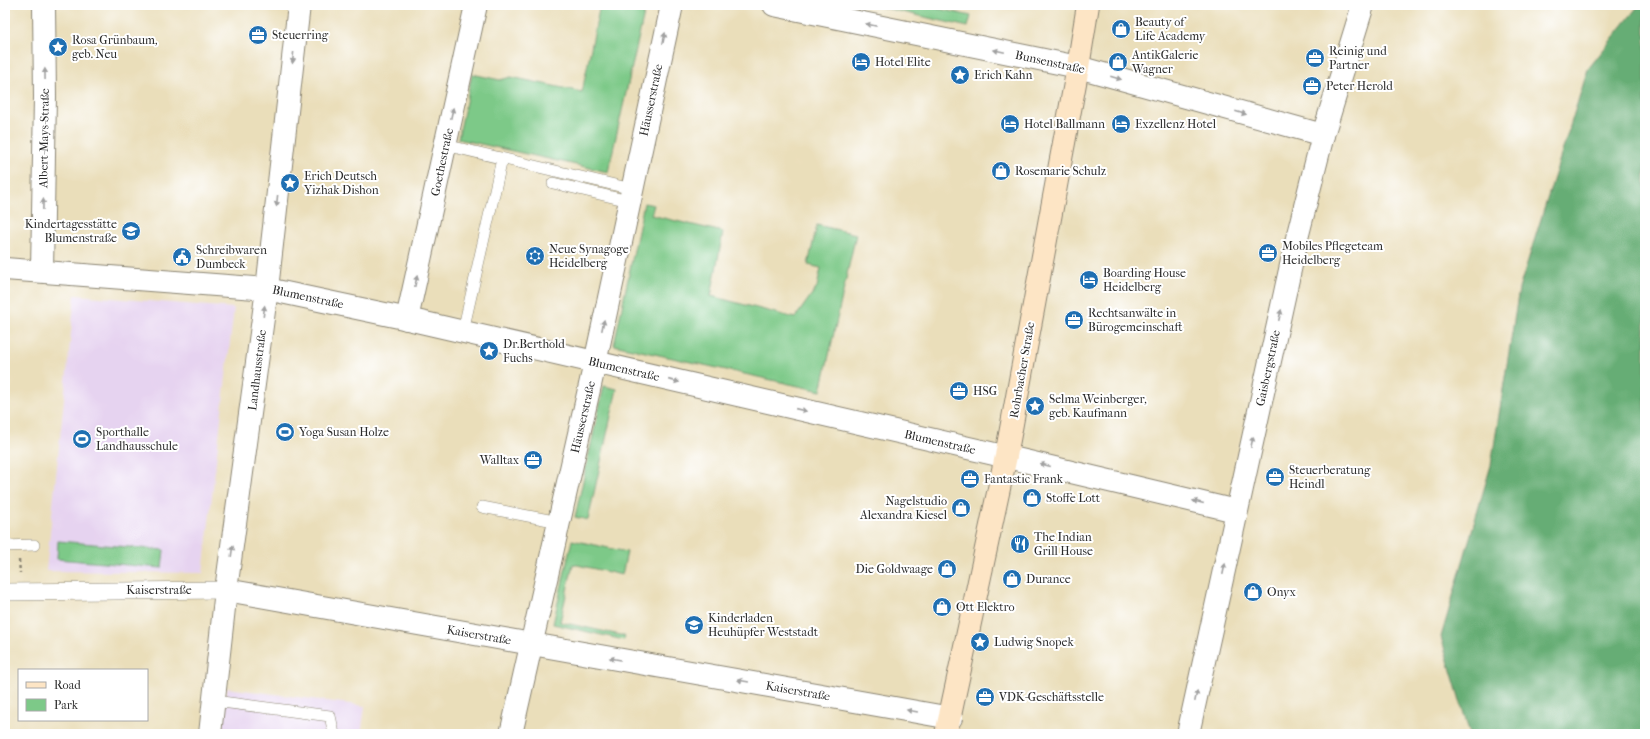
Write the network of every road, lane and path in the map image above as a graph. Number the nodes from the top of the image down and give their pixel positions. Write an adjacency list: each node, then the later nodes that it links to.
1 (44, 5): 15 (street, Albert-Mays-Straße, one-way to 1)
2 (299, 5): 16 (street, Landhausstraße, one-way to 16)
3 (476, 5): 10 (street, Goethestraße, one-way to 3)
4 (672, 5): 13 (street, Häusserstraße, one-way to 4)
5 (774, 5): 8 (street, Bunsenstraße, one-way to 5)
6 (1088, 5): 8 (main road, Rohrbacher Straße)
7 (1363, 5): 9 (street, Gaisbergstraße)
8 (1078, 67): 9 (street, Bunsenstraße, one-way to 9); 22 (main road, Rohrbacher Straße)
9 (1323, 135): 24 (street, Gaisbergstraße, one-way to 9)
10 (445, 145): 11 (lane); 17 (street, Goethestraße, one-way to 10)
11 (502, 159): 13 (lane); 18 (lane)
12 (553, 183): 13 (lane)
13 (631, 195): 20 (street, Häusserstraße, one-way to 13)
14 (5, 268): 15 (street, Blumenstraße)
15 (42, 271): 16 (street, Blumenstraße)
16 (267, 289): 17 (street, Blumenstraße); 28 (street, Landhausstraße, one-way to 16)
17 (403, 318): 18 (street, Blumenstraße)
18 (463, 332): 20 (street, Blumenstraße)
19 (5, 351): 21 (path)
20 (595, 363): 22 (street, Blumenstraße, one-way to 22); 25 (street, Häusserstraße)
21 (5, 429)
22 (1006, 456): 24 (street, Blumenstraße, one-way to 22); 32 (main road, Rohrbacher Straße)
23 (482, 507): 25 (lane)
24 (1236, 511): 36 (street, Gaisbergstraße, one-way to 24)
25 (559, 522): 30 (street, Häusserstraße)
26 (5, 546): 27 (lane)
27 (34, 546)
28 (226, 590): 29 (street, Kaiserstraße); 30 (street, Kaiserstraße); 31 (street, Landhausstraße)
29 (5, 592)
30 (532, 644): 32 (street, Kaiserstraße, one-way to 30); 35 (street, Häusserstraße)
31 (214, 701): 33 (street, Landhausstraße); 34 (lane)
32 (948, 726)
33 (210, 734)
34 (334, 734)
35 (511, 734)
36 (1188, 734)

